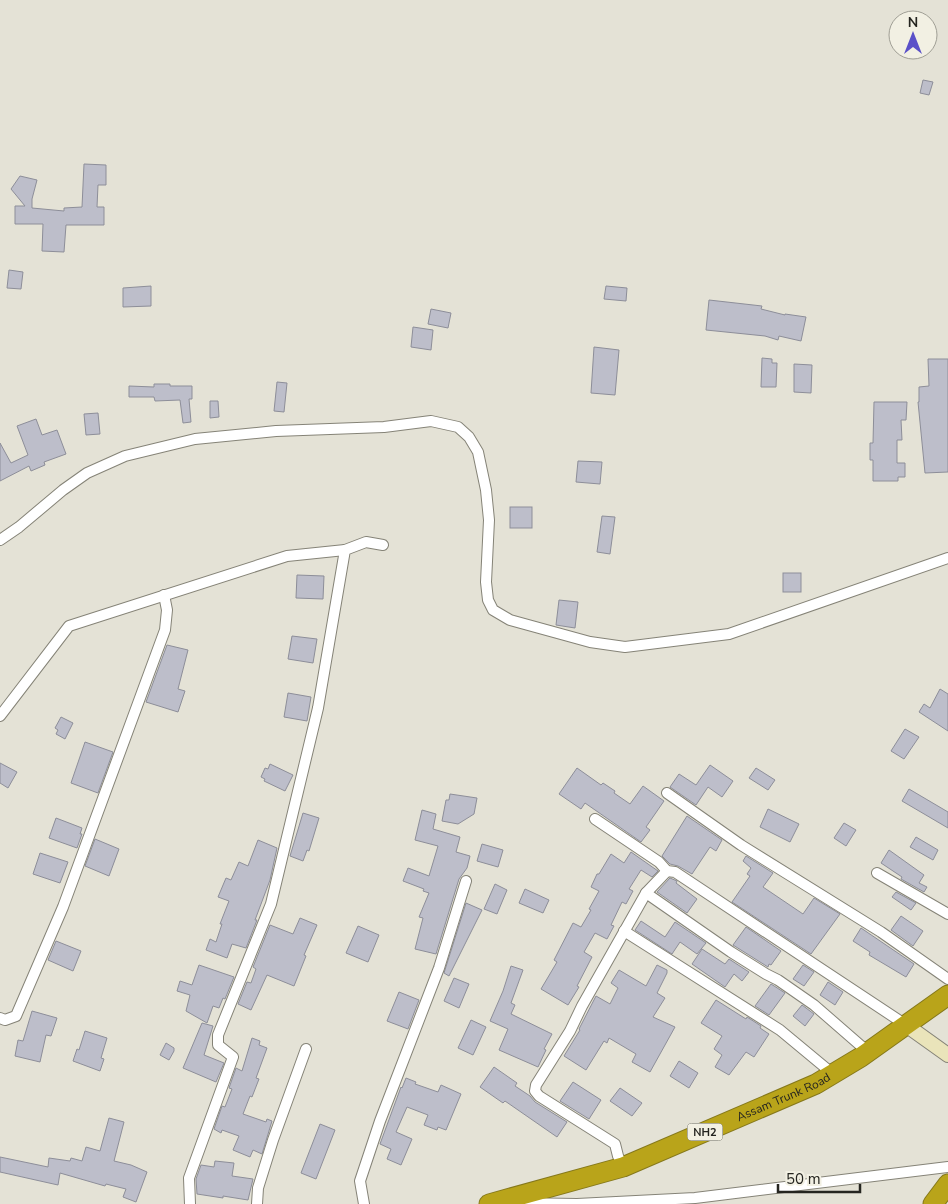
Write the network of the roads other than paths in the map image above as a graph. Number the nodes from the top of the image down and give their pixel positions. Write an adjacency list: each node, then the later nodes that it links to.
1 (0, 540): 4 (street)
2 (383, 545): 3 (street)
3 (345, 550): 5 (street); 28 (street)
4 (948, 558)
5 (164, 595): 6 (street); 17 (street)
6 (0, 716)
7 (667, 793): 15 (street)
8 (595, 819): 9 (street)
9 (667, 871): 12 (street); 18 (street)
10 (877, 873): 13 (street)
11 (466, 881): 30 (street)
12 (646, 893): 14 (street); 20 (street)
13 (948, 914)
14 (624, 931): 22 (street); 23 (street)
15 (948, 979)
16 (948, 995): 18 (highway, Assam Trunk Road / NH2)
17 (0, 1018)
18 (906, 1025): 20 (highway, Assam Trunk Road / NH2); 21 (street)
19 (306, 1049): 29 (street)
20 (868, 1052): 22 (highway, Assam Trunk Road / NH2)
21 (948, 1055)
22 (833, 1074): 23 (highway, Assam Trunk Road / NH2)
23 (623, 1166): 26 (highway, Assam Trunk Road / NH2)
24 (948, 1167): 27 (street)
25 (948, 1184): 31 (highway)
26 (494, 1203): 27 (street)
27 (527, 1203)
28 (190, 1204)
29 (257, 1204)
30 (364, 1204)
31 (933, 1204)

